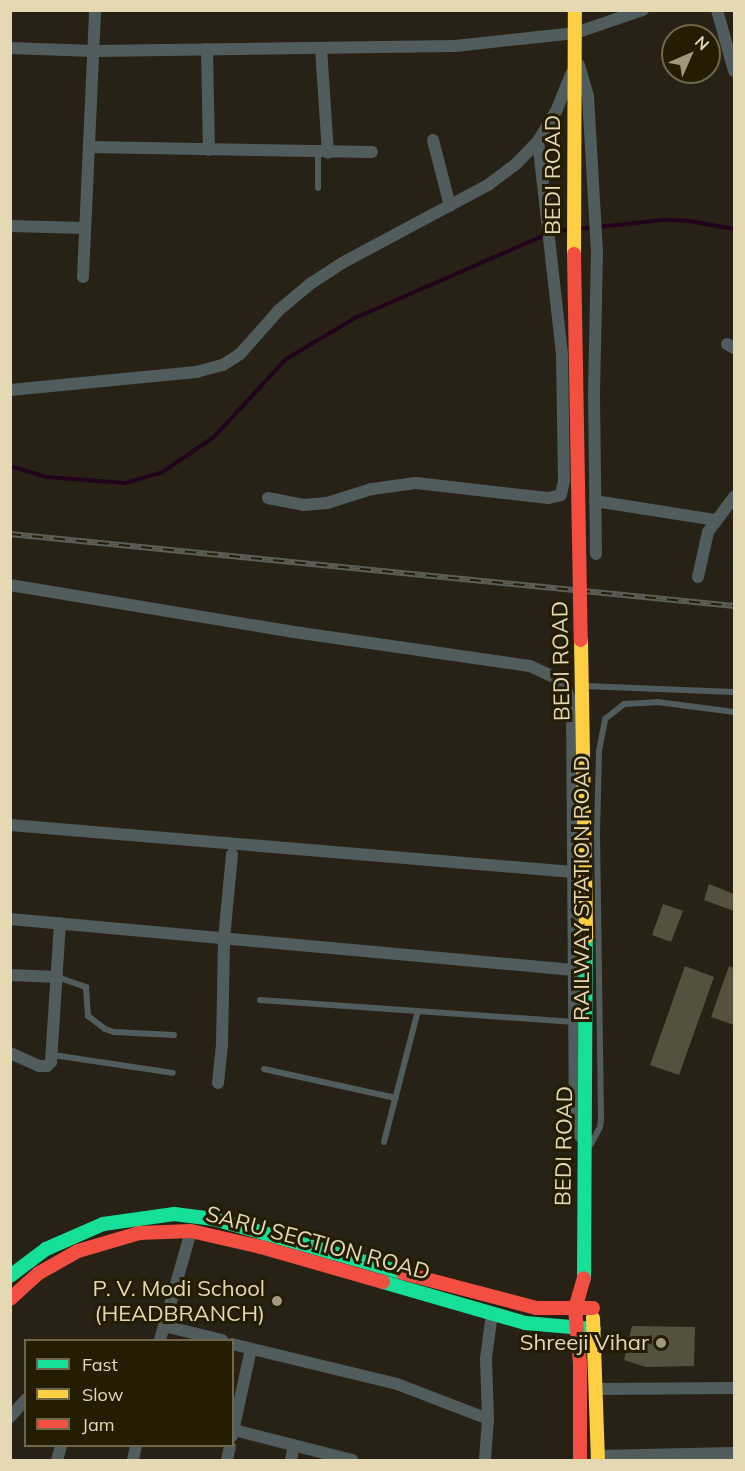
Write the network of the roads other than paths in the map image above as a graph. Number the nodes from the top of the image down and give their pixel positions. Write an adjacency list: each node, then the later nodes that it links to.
1 (95, 10): 9 (street)
2 (575, 10): 5 (main road, BEDI ROAD)
3 (643, 10): 5 (street)
4 (717, 10): 12 (street)
5 (575, 33): 7 (street); 10 (main road, BEDI ROAD)
6 (10, 48): 9 (street)
7 (321, 48): 8 (street); 18 (street)
8 (207, 50): 9 (street); 16 (street)
9 (94, 51): 15 (street)
10 (575, 52): 11 (main road, BEDI ROAD); 27 (street)
11 (574, 68): 14 (street); 56 (main road, BEDI ROAD, bridge)
12 (735, 71)
13 (433, 140): 20 (street)
14 (538, 141): 20 (street); 26 (street)
15 (89, 147): 16 (street); 22 (street)
16 (209, 150): 18 (street)
17 (372, 152): 18 (street)
18 (323, 153): 19 (lane)
19 (318, 188)
20 (450, 206): 24 (street)
21 (10, 226): 22 (street)
22 (85, 228): 23 (street)
23 (83, 277)
24 (10, 390)
25 (735, 497): 28 (street)
26 (268, 498)
27 (595, 501): 28 (street); 29 (street)
28 (715, 520): 30 (street)
29 (596, 554)
30 (698, 577)
31 (10, 585): 32 (street)
32 (565, 687): 33 (lane); 37 (street)
33 (735, 692)
34 (735, 712): 56 (lane, RAILWAY STATION ROAD)
35 (10, 825): 37 (street)
36 (232, 854): 40 (street)
37 (573, 872): 41 (street)
38 (10, 919): 39 (street)
39 (60, 923): 40 (street); 43 (street)
40 (224, 939): 41 (street); 53 (street)
41 (574, 970): 46 (street)
42 (10, 975): 43 (street)
43 (57, 977): 47 (lane); 49 (street)
44 (260, 1000): 45 (lane)
45 (418, 1011): 46 (lane); 54 (lane)
46 (574, 1022): 56 (street)
47 (174, 1035)
48 (10, 1053): 49 (street)
49 (52, 1059): 51 (lane); 52 (street)
50 (264, 1069): 54 (lane)
51 (173, 1073)
52 (46, 1078)
53 (218, 1083)
54 (396, 1098): 55 (lane)
55 (384, 1142)
56 (585, 1154): 59 (main road, BEDI ROAD)
57 (191, 1231): 60 (main road, SARU SECTION ROAD); 63 (main road, SARU SECTION ROAD); 64 (street)
58 (10, 1276): 62 (main road, SARU SECTION ROAD)
59 (584, 1277): 61 (main road); 62 (main road, BEDI ROAD)
60 (10, 1299)
61 (593, 1308): 62 (main road, SARU SECTION ROAD); 66 (main road)
62 (575, 1309): 65 (main road)
63 (492, 1313): 65 (main road, SARU SECTION ROAD); 75 (street)
64 (164, 1326): 67 (street); 68 (street)
65 (577, 1329): 66 (main road, SARU SECTION ROAD); 84 (main road)
66 (594, 1329): 72 (main road)
67 (161, 1339)
68 (214, 1339)
69 (234, 1345): 70 (street)
70 (251, 1349): 75 (street); 76 (street)
71 (735, 1388): 72 (street)
72 (598, 1389): 80 (main road)
73 (24, 1401): 74 (street)
74 (10, 1418)
75 (488, 1419): 83 (street)
76 (234, 1428)
77 (234, 1433): 78 (street)
78 (294, 1445): 81 (street); 82 (street)
79 (735, 1453): 80 (street)
80 (598, 1458)
81 (291, 1461)
82 (352, 1461)
83 (485, 1461)
84 (580, 1461)

